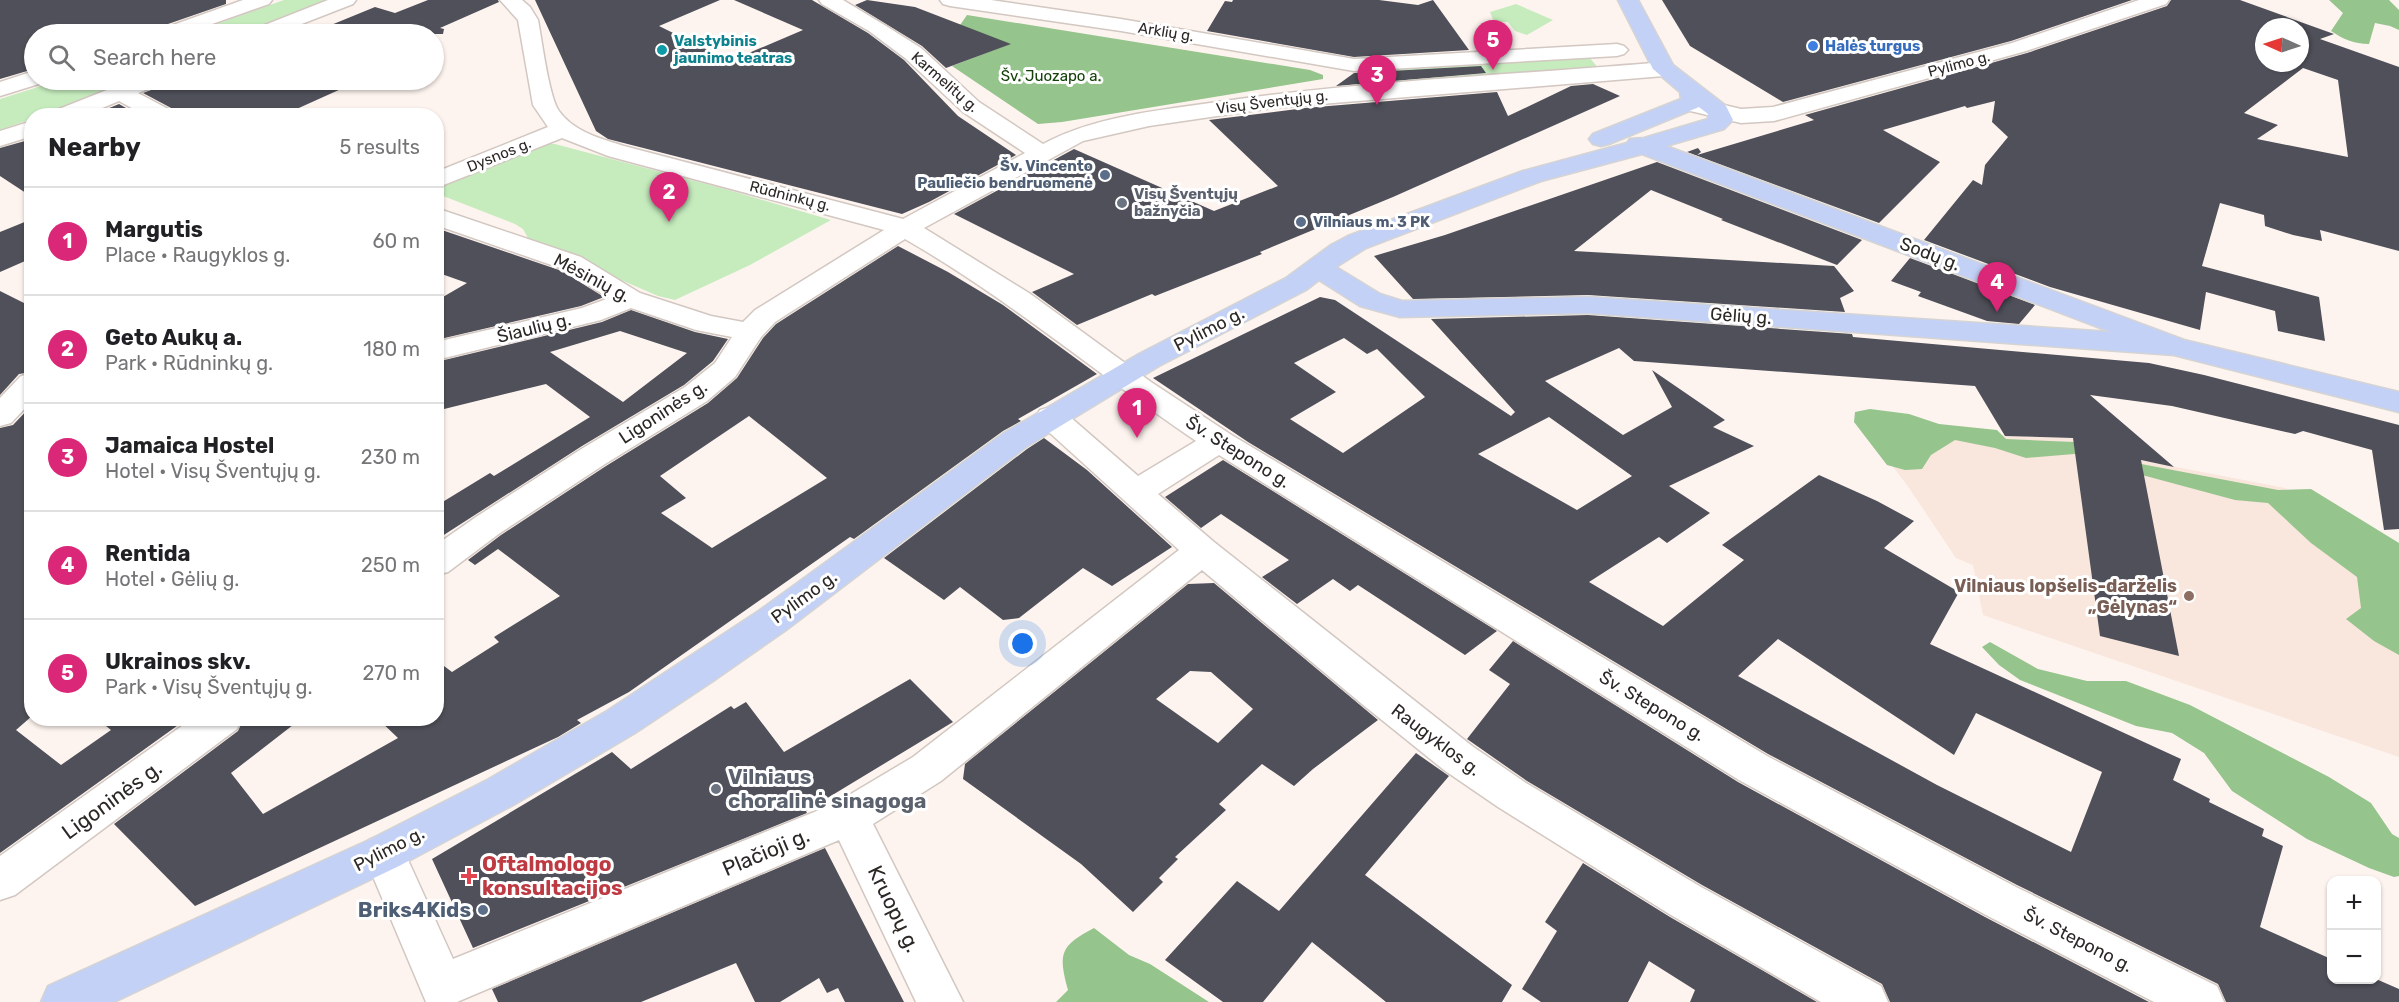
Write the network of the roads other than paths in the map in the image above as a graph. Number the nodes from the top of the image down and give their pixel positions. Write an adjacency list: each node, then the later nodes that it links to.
1 (262, 0): 9 (street)
2 (346, 0): 10 (street)
3 (510, 0): 23 (street, Rūdninkų g.)
4 (829, 0): 28 (street, Karmelitų g.)
5 (950, 0): 6 (street, Arklių g.)
6 (954, 0): 12 (street, Arklių g.)
7 (1628, 0): 11 (main road)
8 (2159, 0): 22 (street, Pylimo g.)
9 (194, 24)
10 (285, 24)
11 (1652, 49): 12 (street); 13 (main road)
12 (1354, 65): 18 (street)
13 (1664, 69): 18 (street, Visų Šventųjų g.); 19 (main road)
14 (24, 81): 15 (street)
15 (0, 89)
16 (125, 90): 17 (street)
17 (120, 92): 20 (street); 21 (street)
18 (1362, 92): 28 (street, Visų Šventųjų g.)
19 (1690, 98): 22 (street, Pylimo g.); 25 (main road, Pylimo g.)
20 (81, 108)
21 (149, 108)
22 (1717, 117): 27 (main road, Pylimo g.)
23 (563, 129): 30 (street, Dysnos g.); 32 (street, Rūdninkų g.)
24 (24, 131): 26 (street)
25 (1601, 138): 27 (main road, Sodų g.); 29 (main road, Pylimo g.)
26 (0, 139)
27 (1645, 146): 29 (main road, Pylimo g.); 35 (main road, Sodų g.)
28 (1041, 153): 32 (street, Visų Šventųjų g.)
29 (1532, 176): 33 (main road, Pylimo g.)
30 (444, 178)
31 (444, 219): 34 (street, Mėsinių g.)
32 (905, 228): 36 (street, Ligoninės g.); 40 (street, Rūdninkų g.)
33 (1319, 268): 37 (main road, Gėlių g.); 40 (main road, Pylimo g.)
34 (630, 299): 36 (street, Mėsinių g.); 39 (street, Šiaulių g.)
35 (2064, 304): 37 (main road); 38 (main road, Sodų g.)
36 (750, 332): 50 (street, Ligoninės g.)
37 (2054, 336): 38 (main road, Gėlių g.)
38 (2174, 346): 42 (main road, Sodų g.)
39 (444, 349)
40 (1123, 376): 44 (main road, Pylimo g.); 47 (street, Šv. Stepono g.)
41 (24, 391): 43 (street)
42 (2399, 402)
43 (0, 416)
44 (1051, 417): 48 (street, Raugyklos g.); 53 (main road, Pylimo g.)
45 (24, 419): 46 (street)
46 (0, 423)
47 (1219, 441): 48 (street); 58 (street, Šv. Stepono g.)
48 (1137, 492): 49 (street, Raugyklos g.)
49 (1202, 551): 52 (street, Plačioji g.); 57 (street, Raugyklos g.)
50 (444, 556)
51 (212, 726): 54 (street, Ligoninės g.)
52 (849, 817): 53 (street, Plačioji g.); 56 (street, Kruopų g.)
53 (384, 853): 55 (main road, Pylimo g.)
54 (0, 881)
55 (64, 1002)
56 (940, 1002)
57 (1865, 1002)
58 (2201, 1002)

